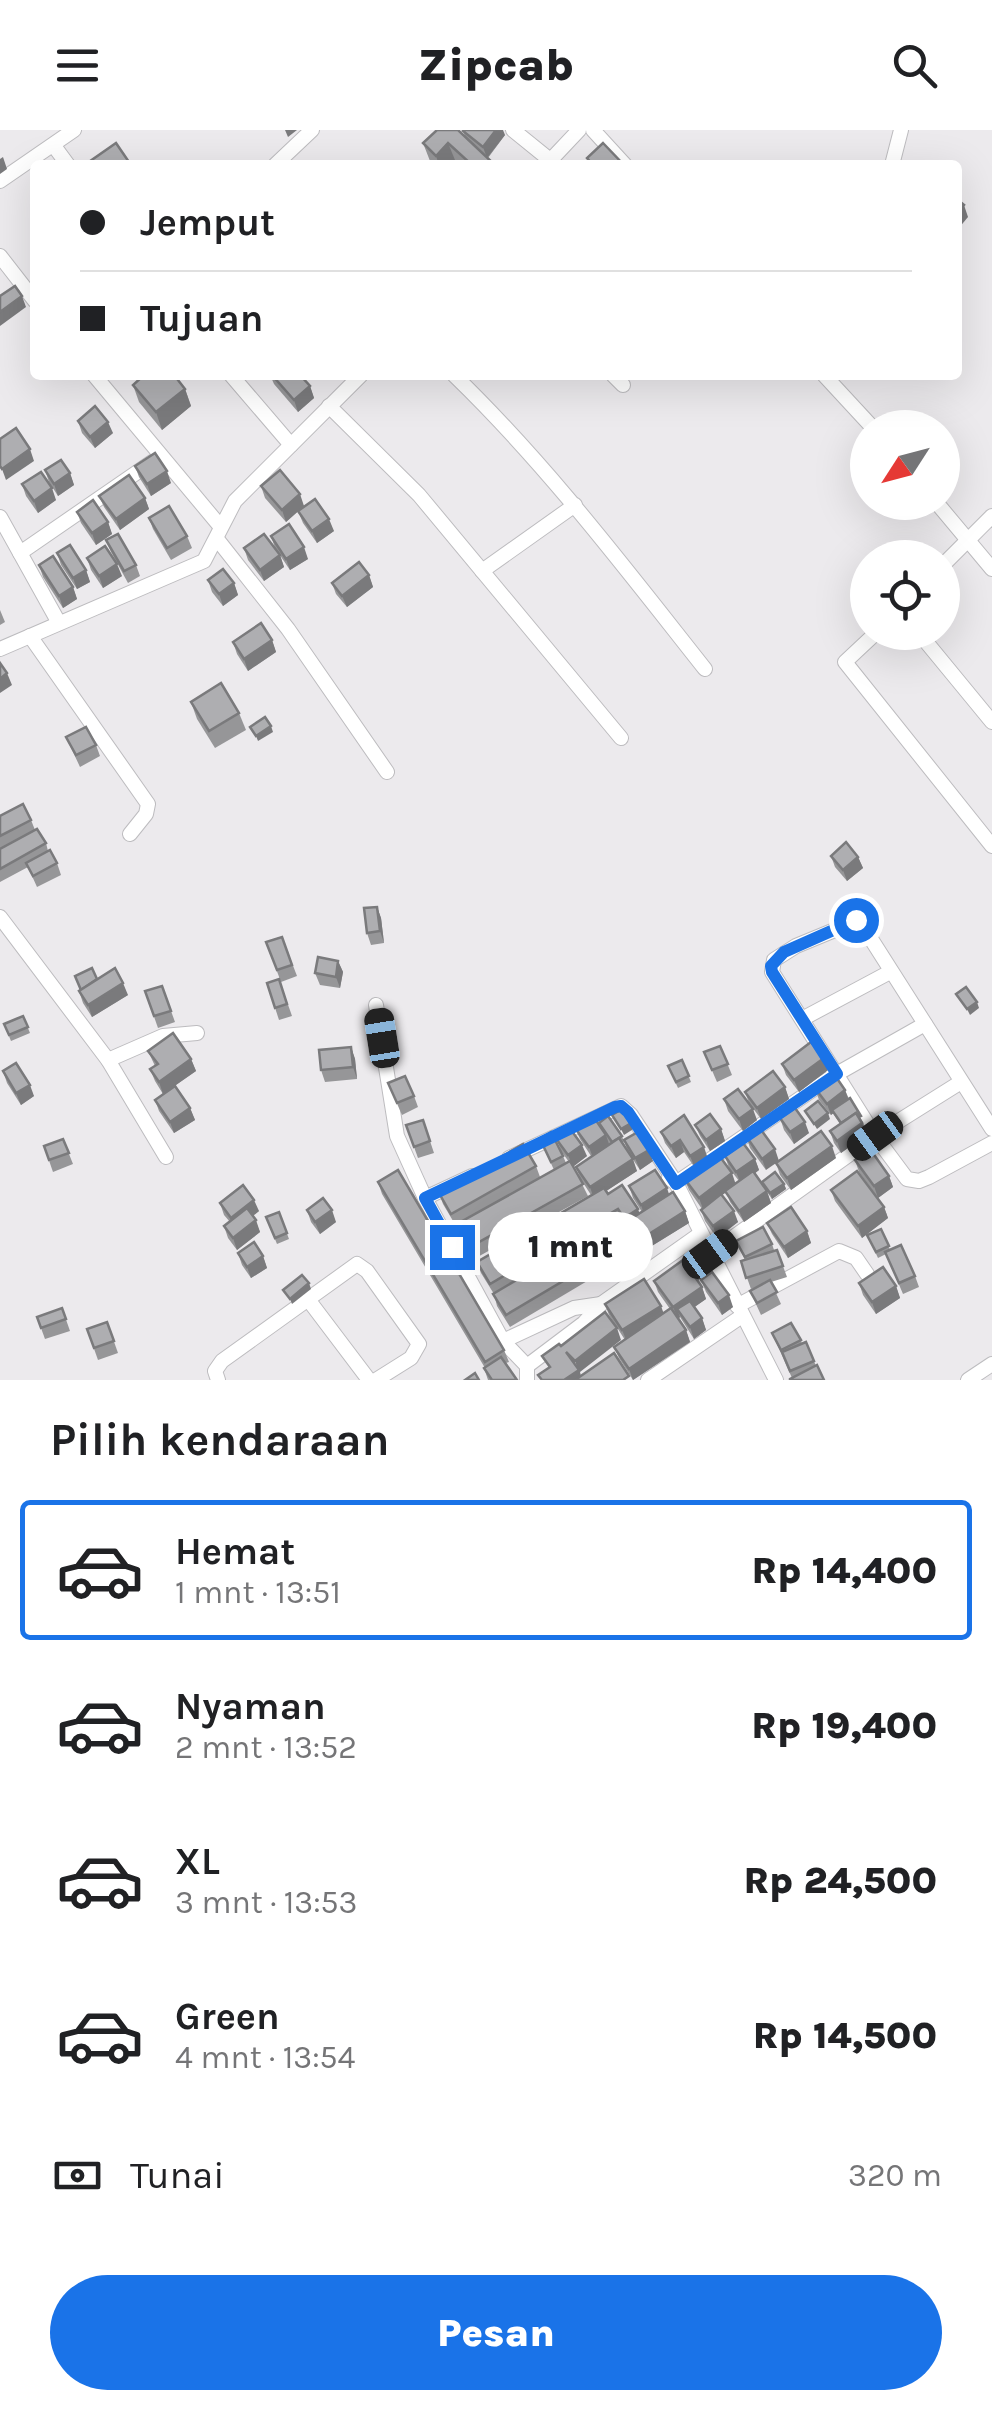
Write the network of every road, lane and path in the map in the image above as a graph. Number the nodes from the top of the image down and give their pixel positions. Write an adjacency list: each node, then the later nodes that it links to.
1 (74, 130): 7 (street)
2 (312, 130): 10 (street)
3 (513, 130): 11 (street)
4 (579, 130): 12 (street)
5 (593, 130): 13 (street)
6 (901, 130): 14 (street)
7 (54, 146): 8 (street); 9 (street)
8 (32, 160)
9 (64, 160)
10 (280, 160)
11 (546, 160)
12 (550, 160)
13 (620, 160)
14 (893, 160)
15 (30, 162): 16 (street)
16 (0, 181)
17 (2, 262): 18 (street)
18 (30, 295)
19 (98, 380): 27 (street)
20 (236, 380): 26 (street)
21 (356, 380): 24 (street)
22 (459, 380): 28 (street)
23 (829, 380): 25 (street)
24 (329, 406): 26 (street); 37 (street)
25 (856, 410)
26 (291, 445): 32 (street)
27 (161, 456): 32 (street); 35 (street)
28 (575, 505): 37 (street); 43 (street)
29 (992, 516): 33 (street)
30 (0, 517): 35 (street)
31 (951, 520): 33 (street)
32 (218, 532): 38 (street); 46 (street)
33 (967, 540): 34 (street); 36 (street)
34 (960, 547)
35 (20, 553): 38 (street)
36 (992, 569)
37 (482, 571): 45 (street)
38 (59, 623): 39 (street)
39 (30, 636): 40 (street); 47 (street)
40 (0, 649)
41 (857, 650): 48 (street)
42 (933, 650): 44 (street)
43 (705, 669)
44 (992, 722)
45 (621, 738)
46 (387, 772)
47 (130, 834)
48 (992, 846)
49 (0, 917): 55 (street)
50 (890, 972): 52 (street); 52 (street); 53 (street)
51 (376, 1006): 66 (street)
52 (802, 1019): 56 (street)
53 (925, 1024): 56 (street); 57 (street)
54 (197, 1032): 55 (street)
55 (108, 1060): 61 (street)
56 (837, 1074): 59 (street); 65 (street)
57 (961, 1082): 58 (street); 59 (street)
58 (992, 1129)
59 (875, 1136): 60 (street); 68 (street)
60 (992, 1143)
61 (166, 1157)
62 (495, 1164): 65 (street)
63 (478, 1173): 66 (street)
64 (655, 1173): 65 (street)
65 (676, 1184): 67 (street)
66 (425, 1198): 70 (street)
67 (700, 1234): 68 (street); 73 (street)
68 (710, 1254): 74 (street)
69 (481, 1264): 70 (street)
70 (465, 1272): 75 (street)
71 (867, 1274): 74 (street)
72 (307, 1298): 78 (street); 79 (street); 79 (street)
73 (601, 1304): 75 (street); 77 (street)
74 (739, 1311): 80 (street); 81 (street)
75 (503, 1340): 77 (street)
76 (992, 1364): 82 (street)
77 (527, 1373)
78 (218, 1380)
79 (372, 1380)
80 (648, 1380)
81 (776, 1380)
82 (968, 1380)

